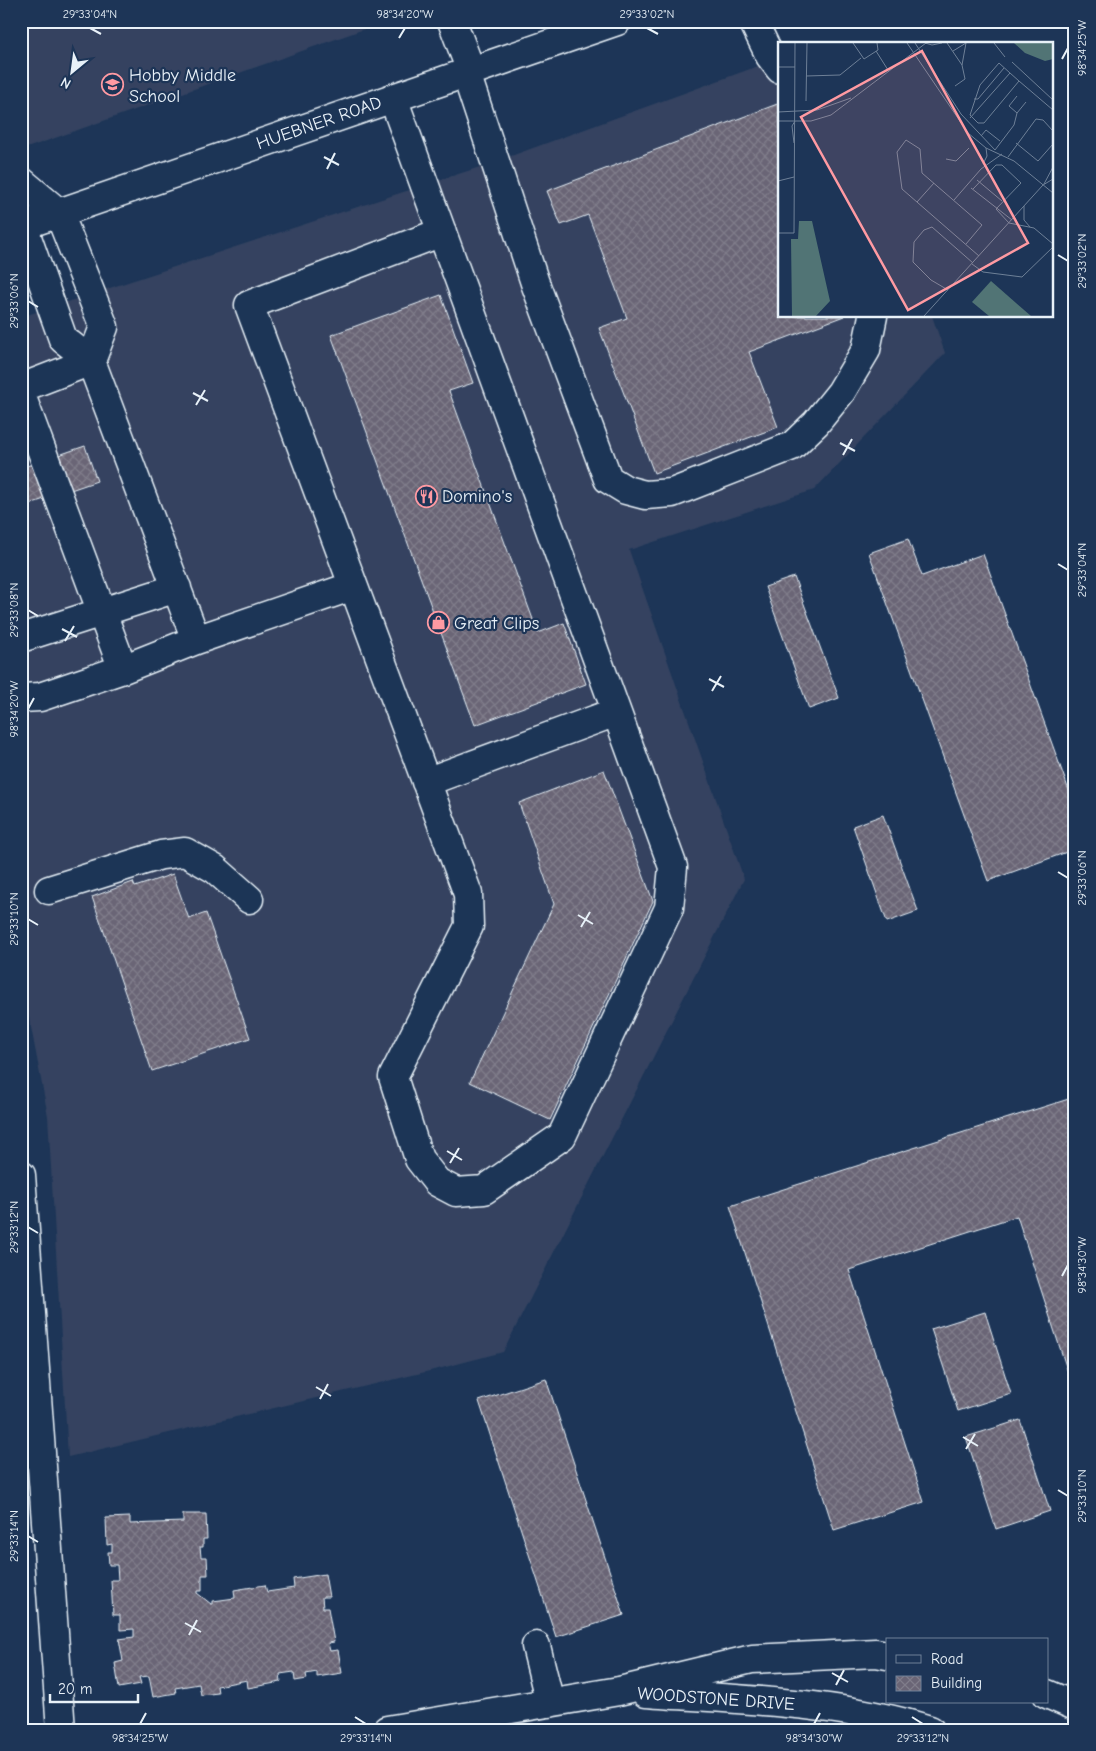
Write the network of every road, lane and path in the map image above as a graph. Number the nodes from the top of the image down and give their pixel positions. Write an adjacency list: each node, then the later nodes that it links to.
1 (452, 21): 5 (main road)
2 (617, 21): 5 (main road, HUEBNER ROAD)
3 (753, 21): 4 (main road)
4 (778, 66)
5 (468, 72): 6 (main road, HUEBNER ROAD); 11 (main road)
6 (393, 98): 8 (main road, HUEBNER ROAD); 10 (main road)
7 (21, 181): 8 (main road)
8 (59, 213): 9 (main road, HUEBNER ROAD); 12 (main road)
9 (22, 226): 12 (main road)
10 (442, 232): 15 (main road); 22 (main road)
11 (872, 318)
12 (91, 360): 13 (main road); 16 (main road)
13 (21, 388)
14 (21, 395): 17 (main road)
15 (353, 586): 19 (main road); 23 (main road)
16 (177, 588): 17 (main road); 19 (main road)
17 (102, 612): 18 (main road); 20 (main road)
18 (21, 638)
19 (196, 640): 20 (main road)
20 (122, 669): 21 (main road)
21 (28, 703)
22 (616, 712): 23 (main road); 23 (main road)
23 (426, 782)
24 (49, 890): 25 (main road)
25 (249, 899)
26 (21, 1175): 27 (main road)
27 (23, 1234): 34 (main road)
28 (536, 1646): 32 (main road)
29 (886, 1655): 30 (main road, WOODSTONE DRIVE)
30 (620, 1691): 32 (main road, WOODSTONE DRIVE); 36 (main road, WOODSTONE DRIVE)
31 (1048, 1694): 33 (main road)
32 (550, 1703): 35 (main road, WOODSTONE DRIVE)
33 (1075, 1706)
34 (61, 1730)
35 (387, 1730)
36 (930, 1730)

